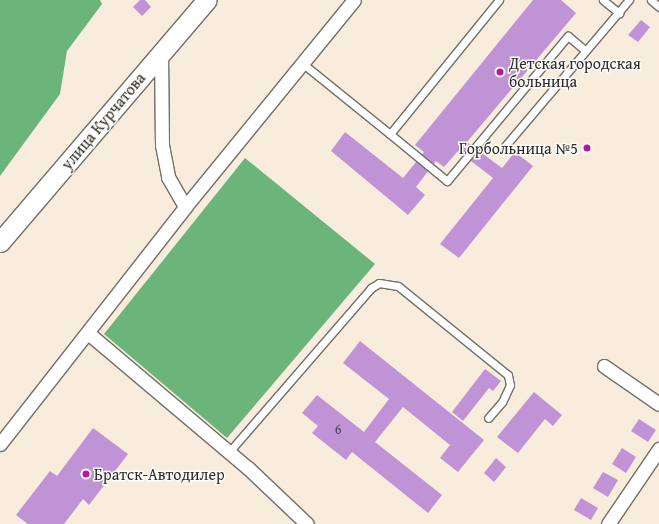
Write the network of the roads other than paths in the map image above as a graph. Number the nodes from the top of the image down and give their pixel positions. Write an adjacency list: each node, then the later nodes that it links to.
1 (207, 0): 9 (main road, улица Курчатова)
2 (354, 0): 11 (street)
3 (499, 0): 12 (lane)
4 (603, 0): 8 (lane)
5 (629, 0): 8 (lane)
6 (651, 0): 7 (lane)
7 (659, 7)
8 (618, 13): 10 (lane)
9 (161, 51): 14 (street); 15 (main road, улица Курчатова)
10 (586, 51): 12 (lane); 13 (lane)
11 (302, 63): 12 (lane); 14 (street)
12 (390, 134)
13 (505, 146)
14 (185, 207): 16 (street)
15 (0, 242)
16 (88, 334): 20 (street); 22 (street)
17 (604, 366): 18 (street)
18 (659, 404)
19 (488, 418): 22 (lane)
20 (0, 444)
21 (659, 449): 24 (street)
22 (229, 452): 23 (street)
23 (307, 524)
24 (608, 524)

